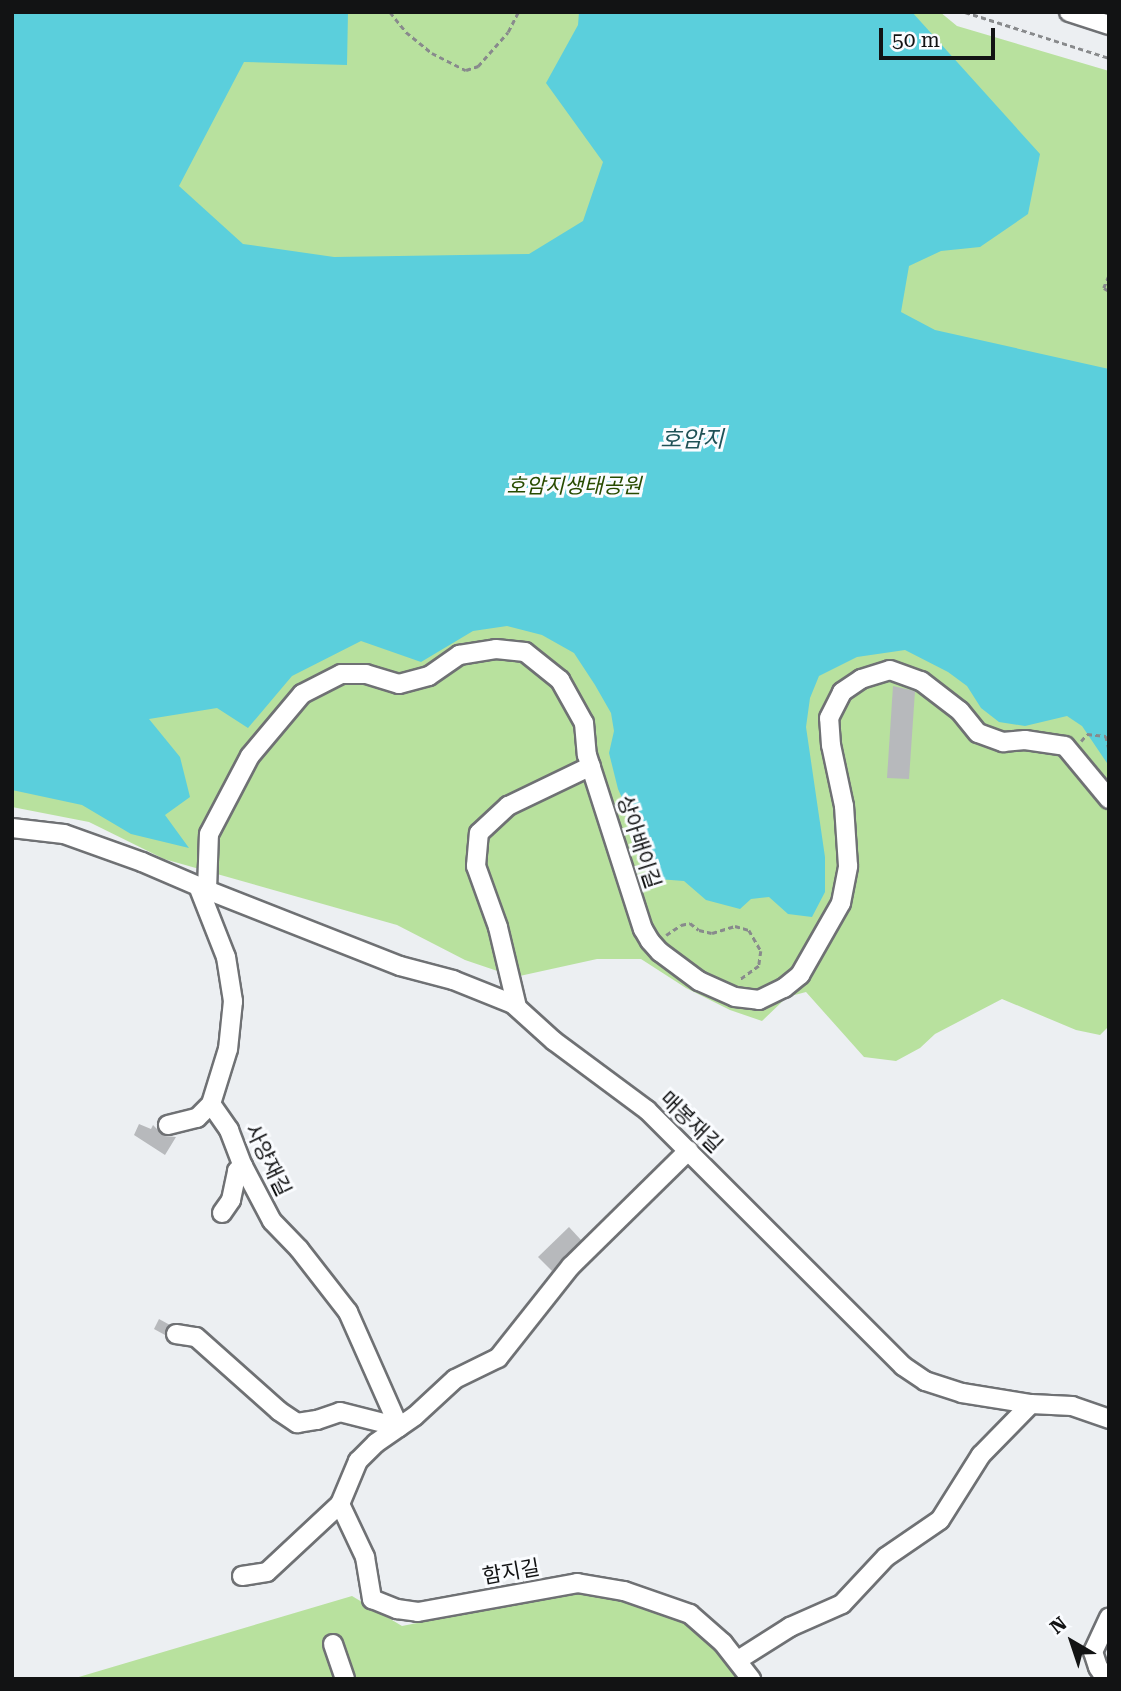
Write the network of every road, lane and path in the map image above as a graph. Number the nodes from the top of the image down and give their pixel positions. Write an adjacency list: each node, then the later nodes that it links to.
1 (390, 12): 2 (path)
2 (518, 12)
3 (965, 12): 6 (path)
4 (1069, 12): 5 (street)
5 (1109, 25)
6 (1109, 58)
7 (1109, 276): 8 (path)
8 (1109, 291)
9 (1087, 734): 10 (path)
10 (1109, 749)
11 (591, 766): 12 (street, 상아배이길); 14 (street, 상아배이길); 17 (street)
12 (1109, 799)
13 (12, 828): 14 (street)
14 (203, 888): 17 (street, 매봉재길); 18 (street)
15 (658, 941): 16 (path)
16 (733, 981)
17 (517, 1007): 20 (street, 매봉재길)
18 (211, 1104): 19 (street); 21 (street, 사양재길)
19 (168, 1125)
20 (689, 1150): 24 (street, 매봉재길); 26 (street)
21 (243, 1166): 22 (street); 26 (street, 사양재길)
22 (222, 1213)
23 (176, 1334): 26 (street)
24 (1031, 1404): 25 (street, 매봉재길); 31 (street)
25 (1109, 1419)
26 (399, 1427): 27 (street)
27 (340, 1504): 28 (street); 31 (street, 함지길)
28 (242, 1576)
29 (1109, 1617): 34 (street)
30 (333, 1644): 32 (street)
31 (738, 1660): 33 (street, 함지길)
32 (345, 1679)
33 (751, 1679)
34 (1106, 1679)

